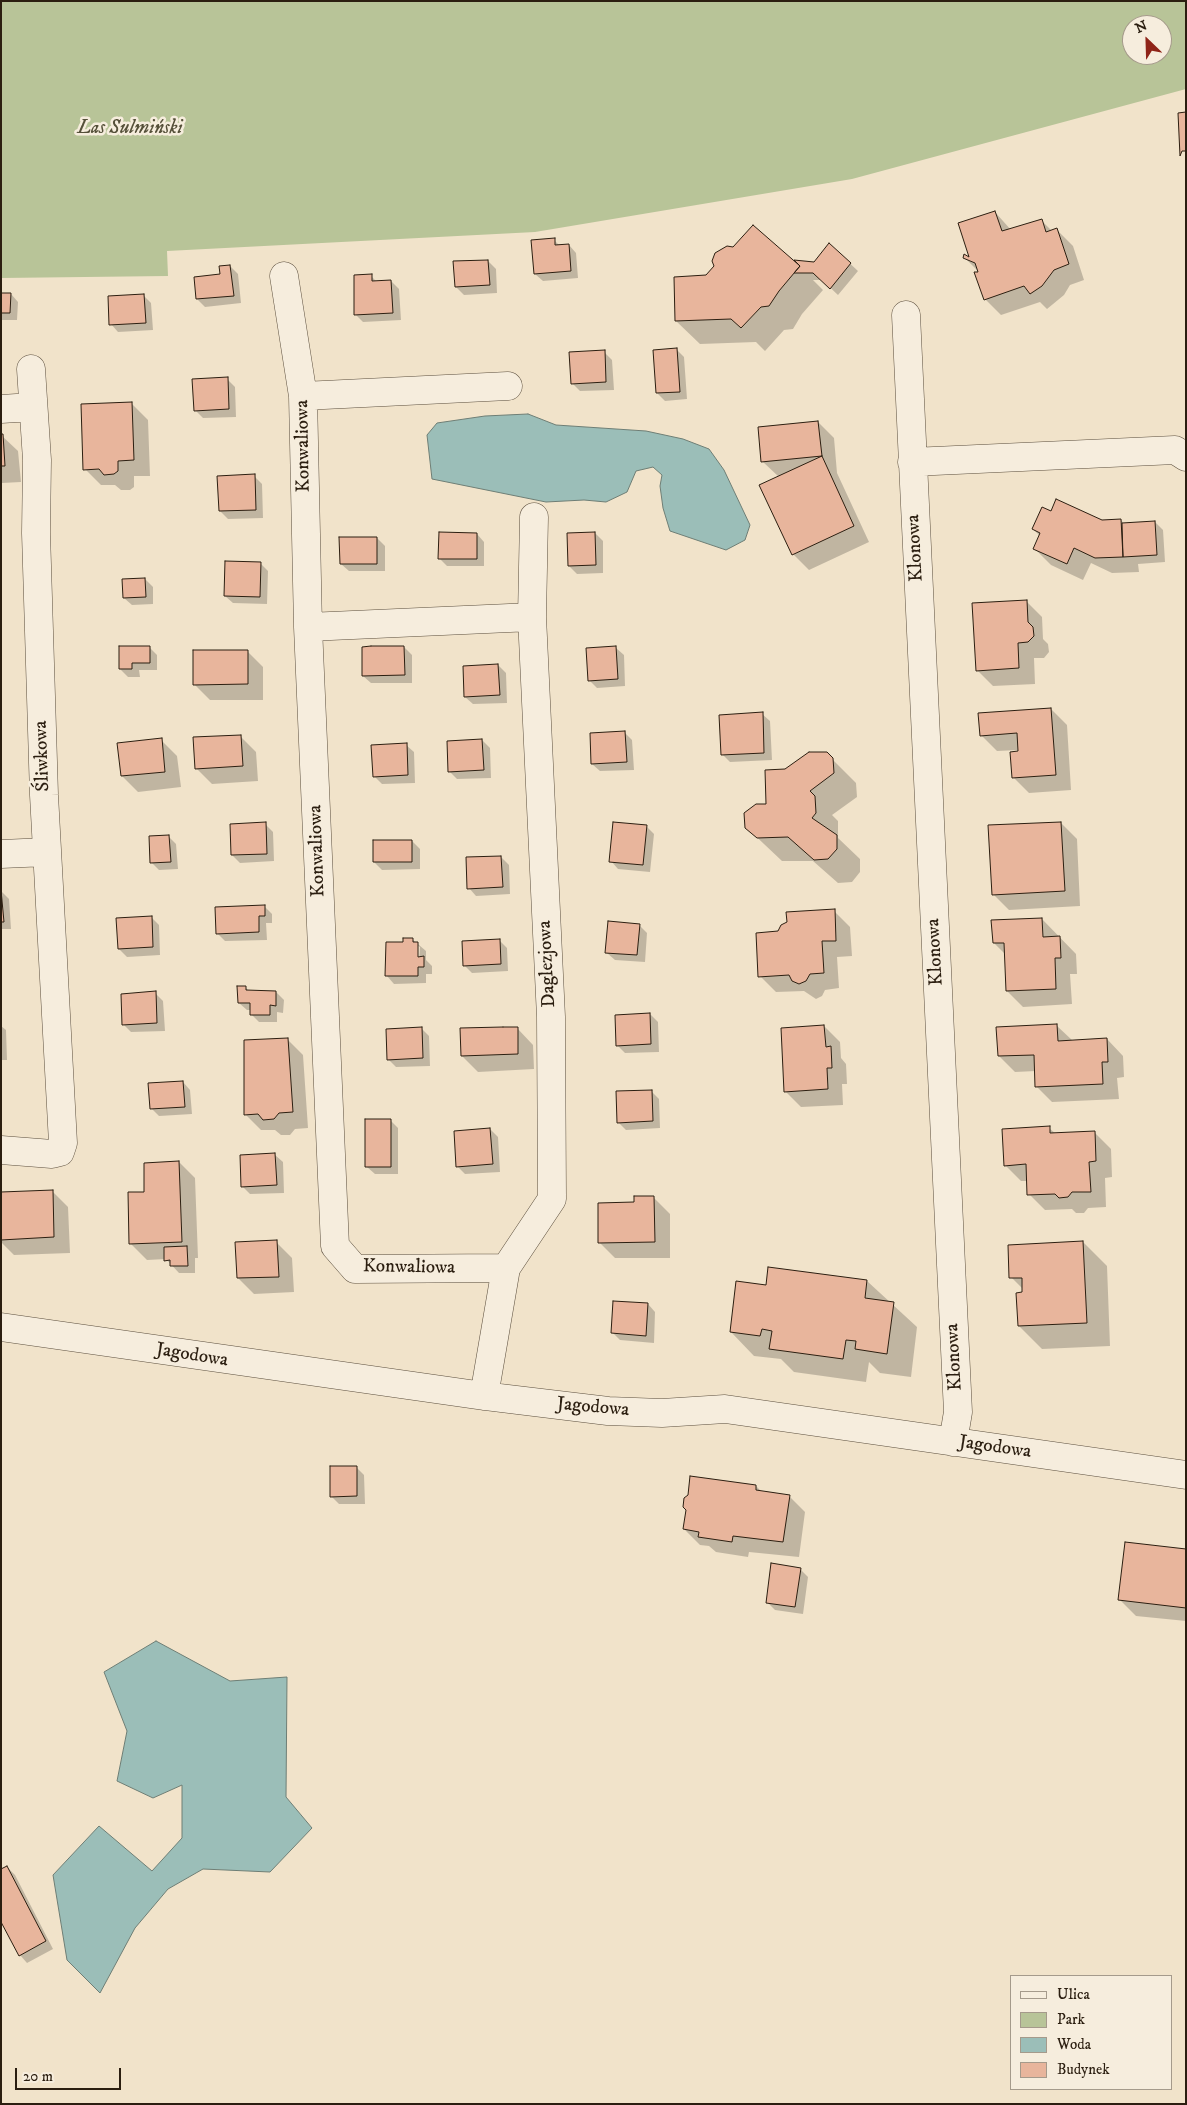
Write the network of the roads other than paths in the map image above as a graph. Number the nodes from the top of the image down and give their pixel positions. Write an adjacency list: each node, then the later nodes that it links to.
1 (284, 276): 5 (street, Konwaliowa)
2 (906, 315): 9 (street, Klonowa)
3 (31, 369): 6 (street, Śliwkowa)
4 (508, 386): 5 (street)
5 (303, 396): 12 (street, Konwaliowa)
6 (33, 408): 7 (street); 13 (street, Śliwkowa)
7 (1, 409)
8 (1186, 457): 9 (street)
9 (912, 462): 19 (street, Klonowa)
10 (534, 517): 11 (street, Daglezjowa)
11 (532, 617): 12 (street); 16 (street, Daglezjowa)
12 (308, 627): 16 (street, Konwaliowa)
13 (47, 852): 14 (street); 15 (street, Śliwkowa)
14 (1, 854)
15 (1, 1150)
16 (506, 1268): 18 (street, Daglezjowa)
17 (1, 1327): 18 (street, Jagodowa)
18 (484, 1396): 19 (street, Jagodowa)
19 (953, 1442): 20 (street, Jagodowa)
20 (1186, 1476)

